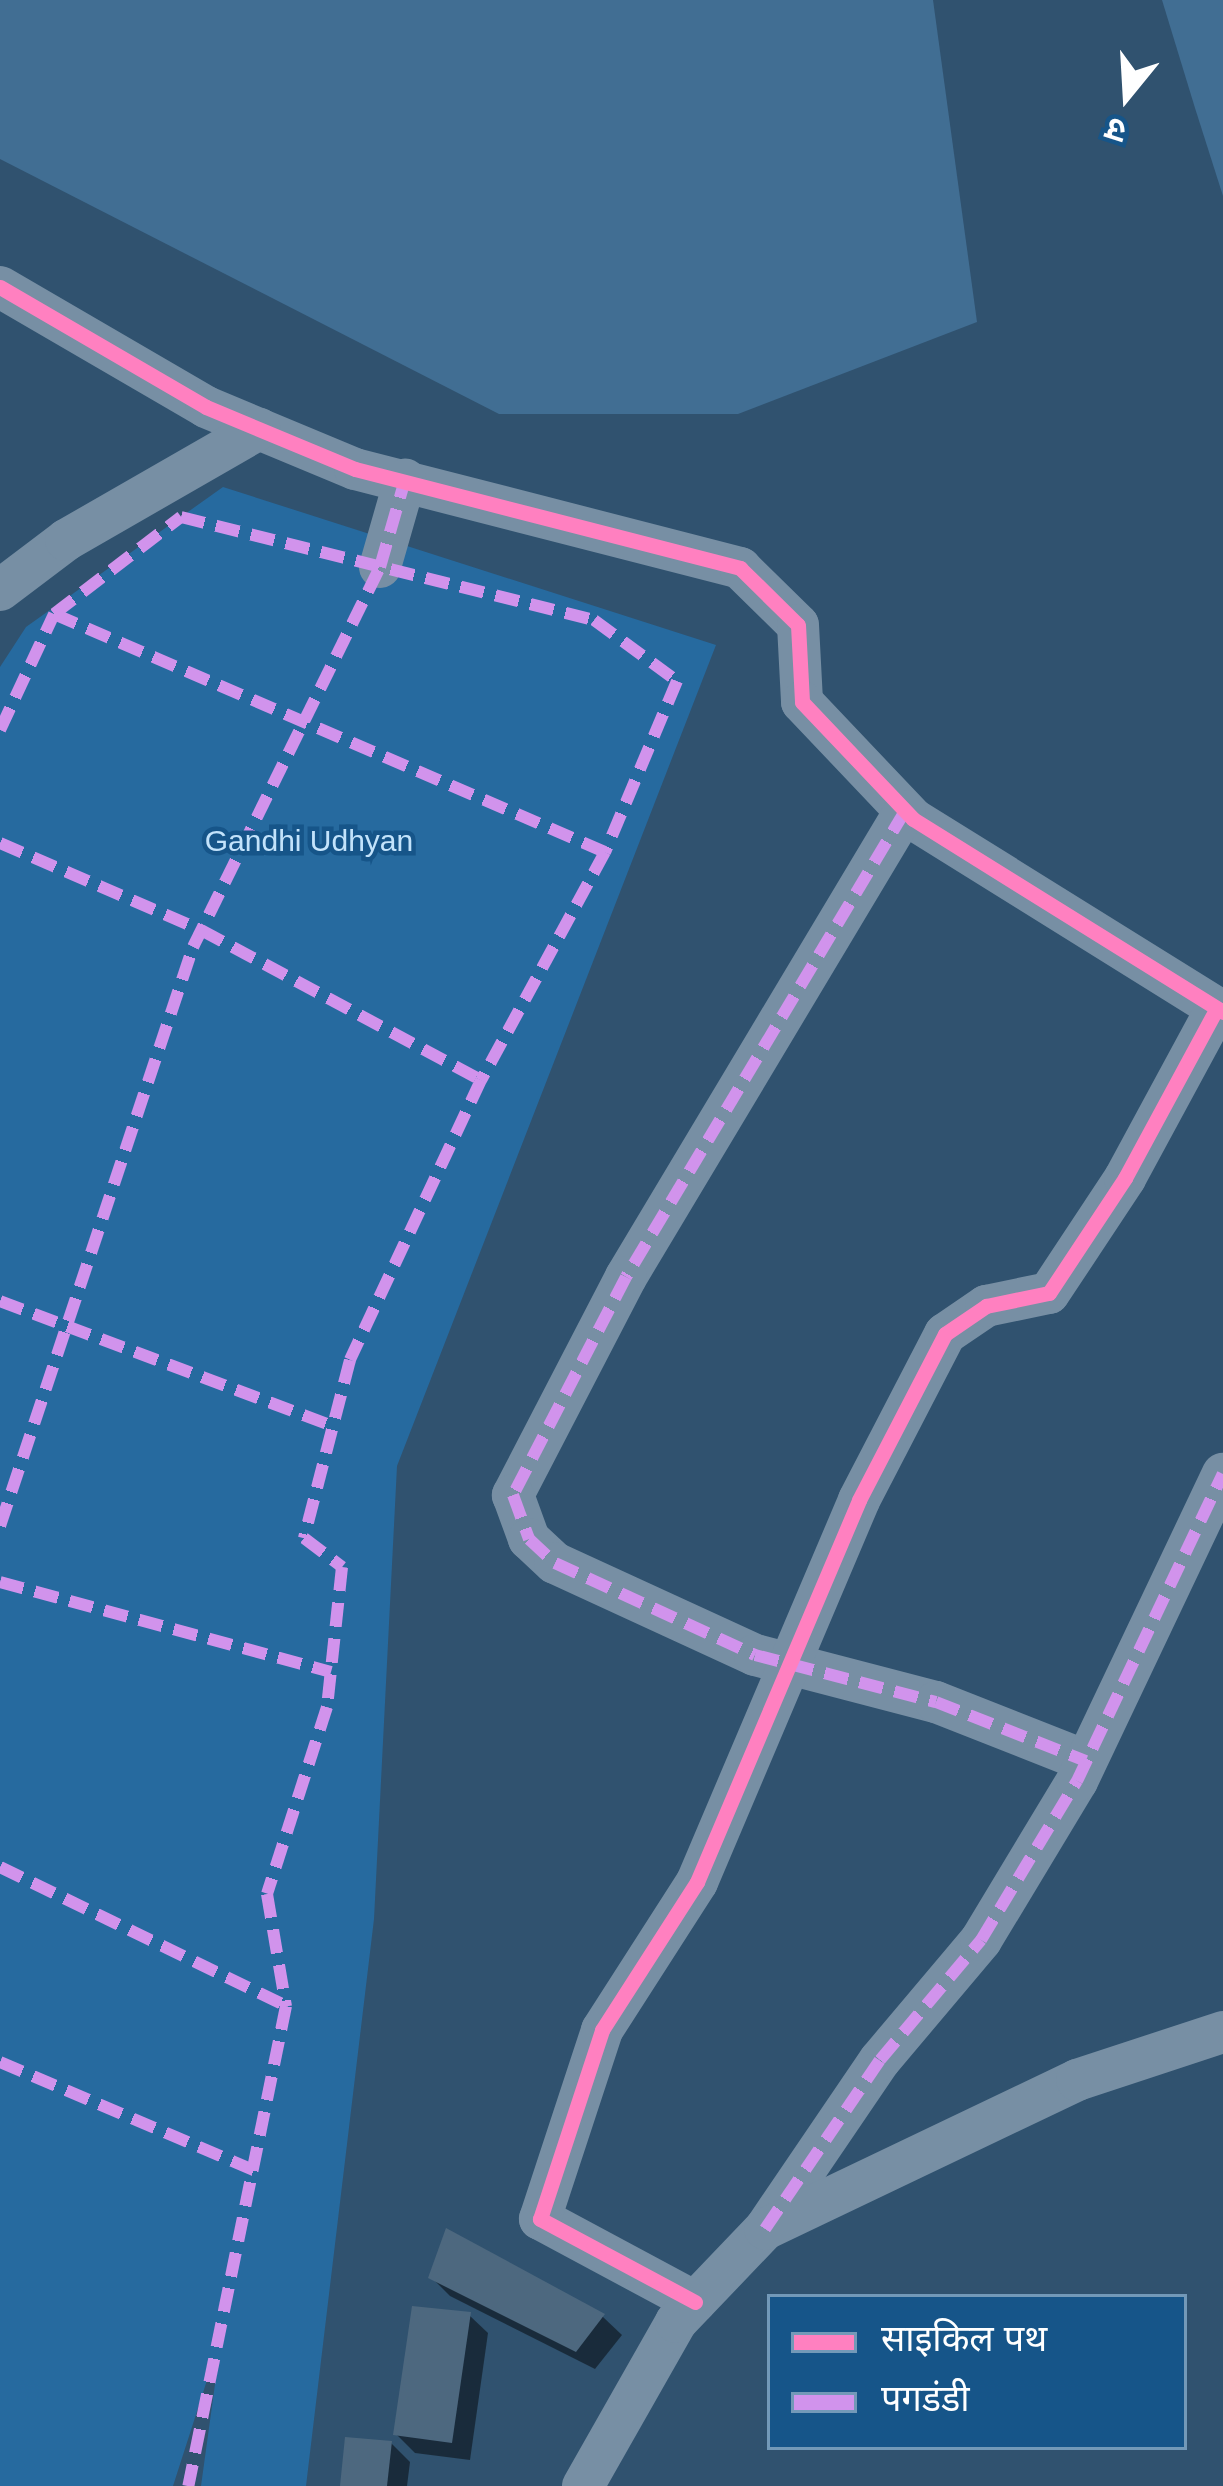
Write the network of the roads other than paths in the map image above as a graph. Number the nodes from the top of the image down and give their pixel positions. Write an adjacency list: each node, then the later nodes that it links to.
1 (0, 287): 2 (street)
2 (259, 429): 3 (street); 5 (street)
3 (405, 480): 4 (street); 6 (street)
4 (380, 567)
5 (0, 590)
6 (905, 811): 7 (street); 9 (street)
7 (1220, 1011): 9 (street)
8 (1223, 1474): 10 (street)
9 (788, 1663): 10 (street); 13 (street)
10 (1086, 1760): 12 (street)
11 (1223, 2032): 12 (street)
12 (765, 2229): 13 (street)
13 (694, 2302): 14 (street)
14 (583, 2486)

